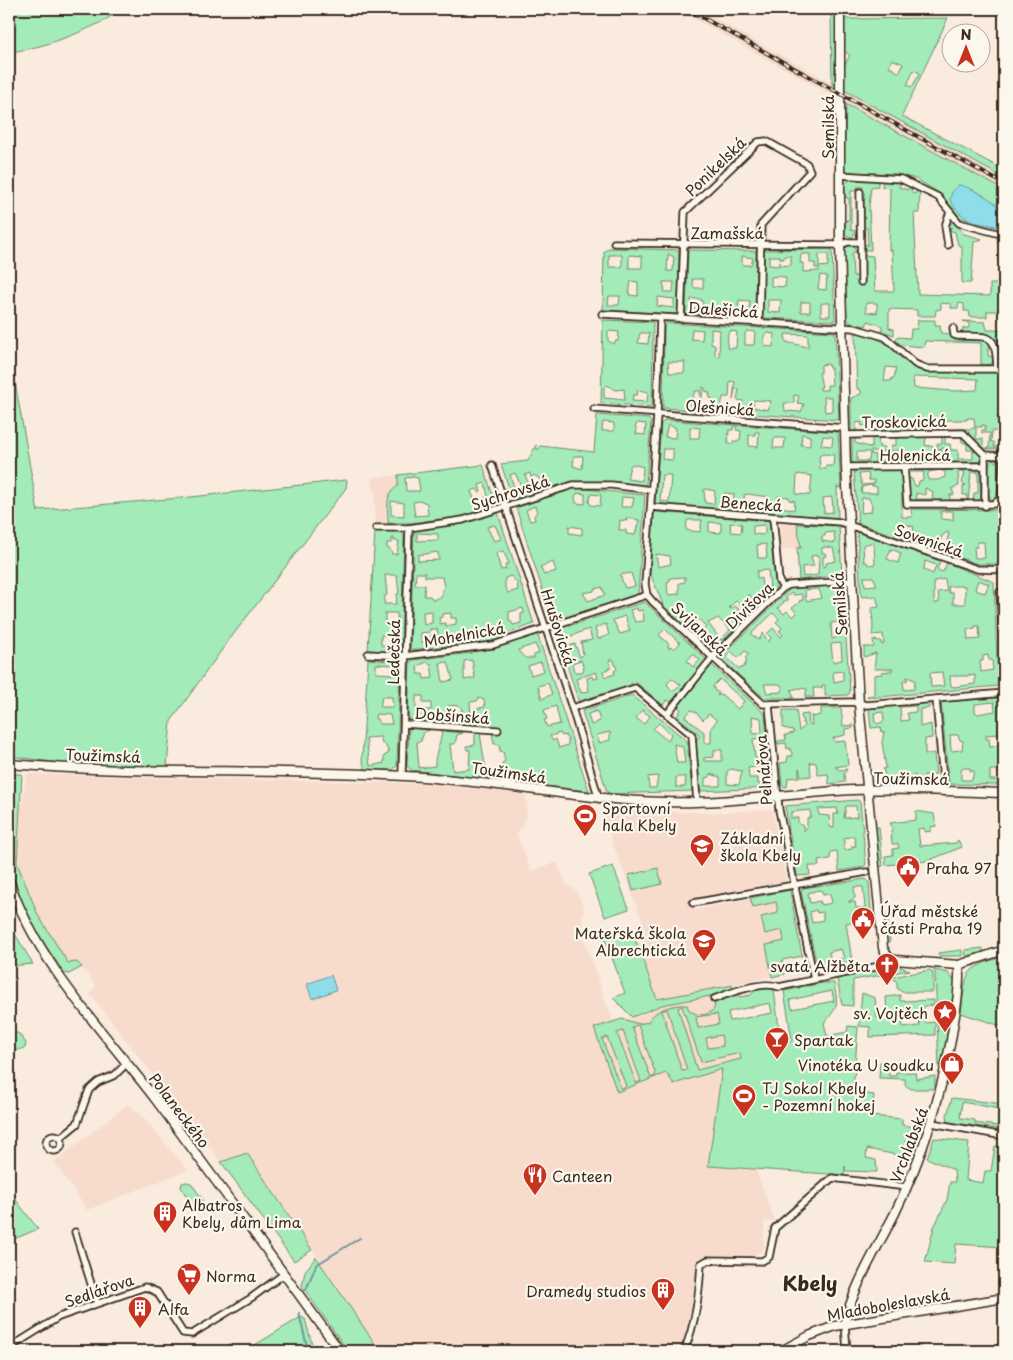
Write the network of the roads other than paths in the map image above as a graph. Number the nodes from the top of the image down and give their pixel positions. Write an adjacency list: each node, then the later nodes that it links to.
1 (840, 9): 2 (street, Semilská)
2 (840, 176): 4 (street); 10 (street, Semilská)
3 (860, 192): 6 (street)
4 (950, 212): 5 (street); 11 (street)
5 (1004, 235)
6 (860, 242): 10 (street); 12 (street)
7 (614, 244): 8 (street, Zamašská)
8 (684, 245): 9 (street, Zamašská); 9 (street, Ponikelská); 15 (street)
9 (761, 245): 10 (street, Zamašská); 16 (street)
10 (840, 245): 17 (street, Semilská)
11 (948, 245)
12 (861, 282)
13 (602, 314): 14 (street, Dalešická)
14 (660, 318): 15 (street, Dalešická); 21 (street)
15 (681, 318): 16 (street, Dalešická)
16 (759, 323): 17 (street, Dalešická)
17 (843, 328): 19 (street, Dalešická); 22 (street, Semilská)
18 (953, 328): 19 (street)
19 (1001, 369)
20 (594, 409): 21 (street, Olešnická)
21 (657, 415): 22 (street, Olešnická); 29 (street)
22 (845, 432): 24 (street, Troskovická); 28 (street, Semilská)
23 (1004, 453): 24 (street); 30 (street)
24 (985, 455): 27 (street)
25 (492, 465): 31 (street, Hrušovická)
26 (904, 466): 27 (street, Holenická); 28 (street, Holenická); 32 (street)
27 (984, 466): 32 (street)
28 (846, 467): 35 (street, Semilská)
29 (652, 490): 31 (street, Sychrovská); 33 (street)
30 (1003, 492): 32 (street)
31 (507, 506): 37 (street, Sychrovská); 43 (street, Hrušovická)
32 (985, 506)
33 (651, 507): 34 (street, Benecká); 42 (street)
34 (773, 517): 35 (street, Benecká); 40 (street)
35 (848, 523): 38 (street, Sovenická); 39 (street, Semilská)
36 (376, 528): 37 (street, Sychrovská)
37 (409, 528): 45 (street, Ledečská)
38 (1004, 570)
39 (852, 580): 40 (street, Divišova); 50 (street, Semilská)
40 (784, 588): 46 (street, Divišova)
41 (1000, 592): 47 (street)
42 (647, 594): 43 (street, Mohelnická); 46 (street, Svijanská)
43 (546, 628): 45 (street, Mohelnická); 52 (street, Hrušovická)
44 (368, 654): 45 (street, Mohelnická)
45 (405, 656): 54 (street, Ledečská)
46 (713, 657): 51 (street, Svijanská); 53 (street, Divišova)
47 (1004, 658)
48 (1004, 692): 49 (street)
49 (936, 699): 50 (street); 59 (street)
50 (860, 704): 51 (street); 58 (street, Semilská)
51 (769, 705): 61 (street, Pelnářova)
52 (572, 708): 53 (street); 62 (street, Hrušovická)
53 (667, 714): 63 (street)
54 (404, 724): 55 (street, Dobšínská); 57 (street, Ledečská)
55 (498, 730)
56 (9, 764): 57 (street, Toužimská)
57 (402, 775): 62 (street, Toužimská)
58 (867, 791): 59 (street, Toužimská); 61 (street, Toužimská); 69 (street, Semilská)
59 (944, 792): 60 (street, Toužimská)
60 (1004, 793)
61 (778, 797): 63 (street, Toužimská); 66 (street, Pelnářova)
62 (599, 798): 63 (street, Toužimská)
63 (697, 802)
64 (867, 872): 66 (street)
65 (9, 880): 73 (street, Polaneckého)
66 (795, 885): 67 (street); 71 (street, Pelnářova)
67 (693, 903)
68 (1004, 950): 70 (street)
69 (889, 958): 70 (street); 71 (street)
70 (959, 965): 74 (street, Vrchlabská)
71 (814, 980): 72 (street)
72 (714, 998)
73 (127, 1063): 76 (street); 79 (street, Polaneckého)
74 (932, 1123): 75 (street); 77 (street, Vrchlabská)
75 (1004, 1136)
76 (60, 1138)
77 (907, 1187): 82 (street, Vrchlabská); 85 (street)
78 (75, 1232): 81 (street)
79 (284, 1274): 81 (street, Sedlářova); 84 (street, Polaneckého)
80 (1004, 1298): 82 (street, Mladoboleslavská)
81 (97, 1303): 83 (street, Sedlářova)
82 (846, 1328): 86 (street, Mladoboleslavská); 87 (street)
83 (9, 1348)
84 (340, 1351)
85 (684, 1351)
86 (781, 1351)
87 (847, 1351)

